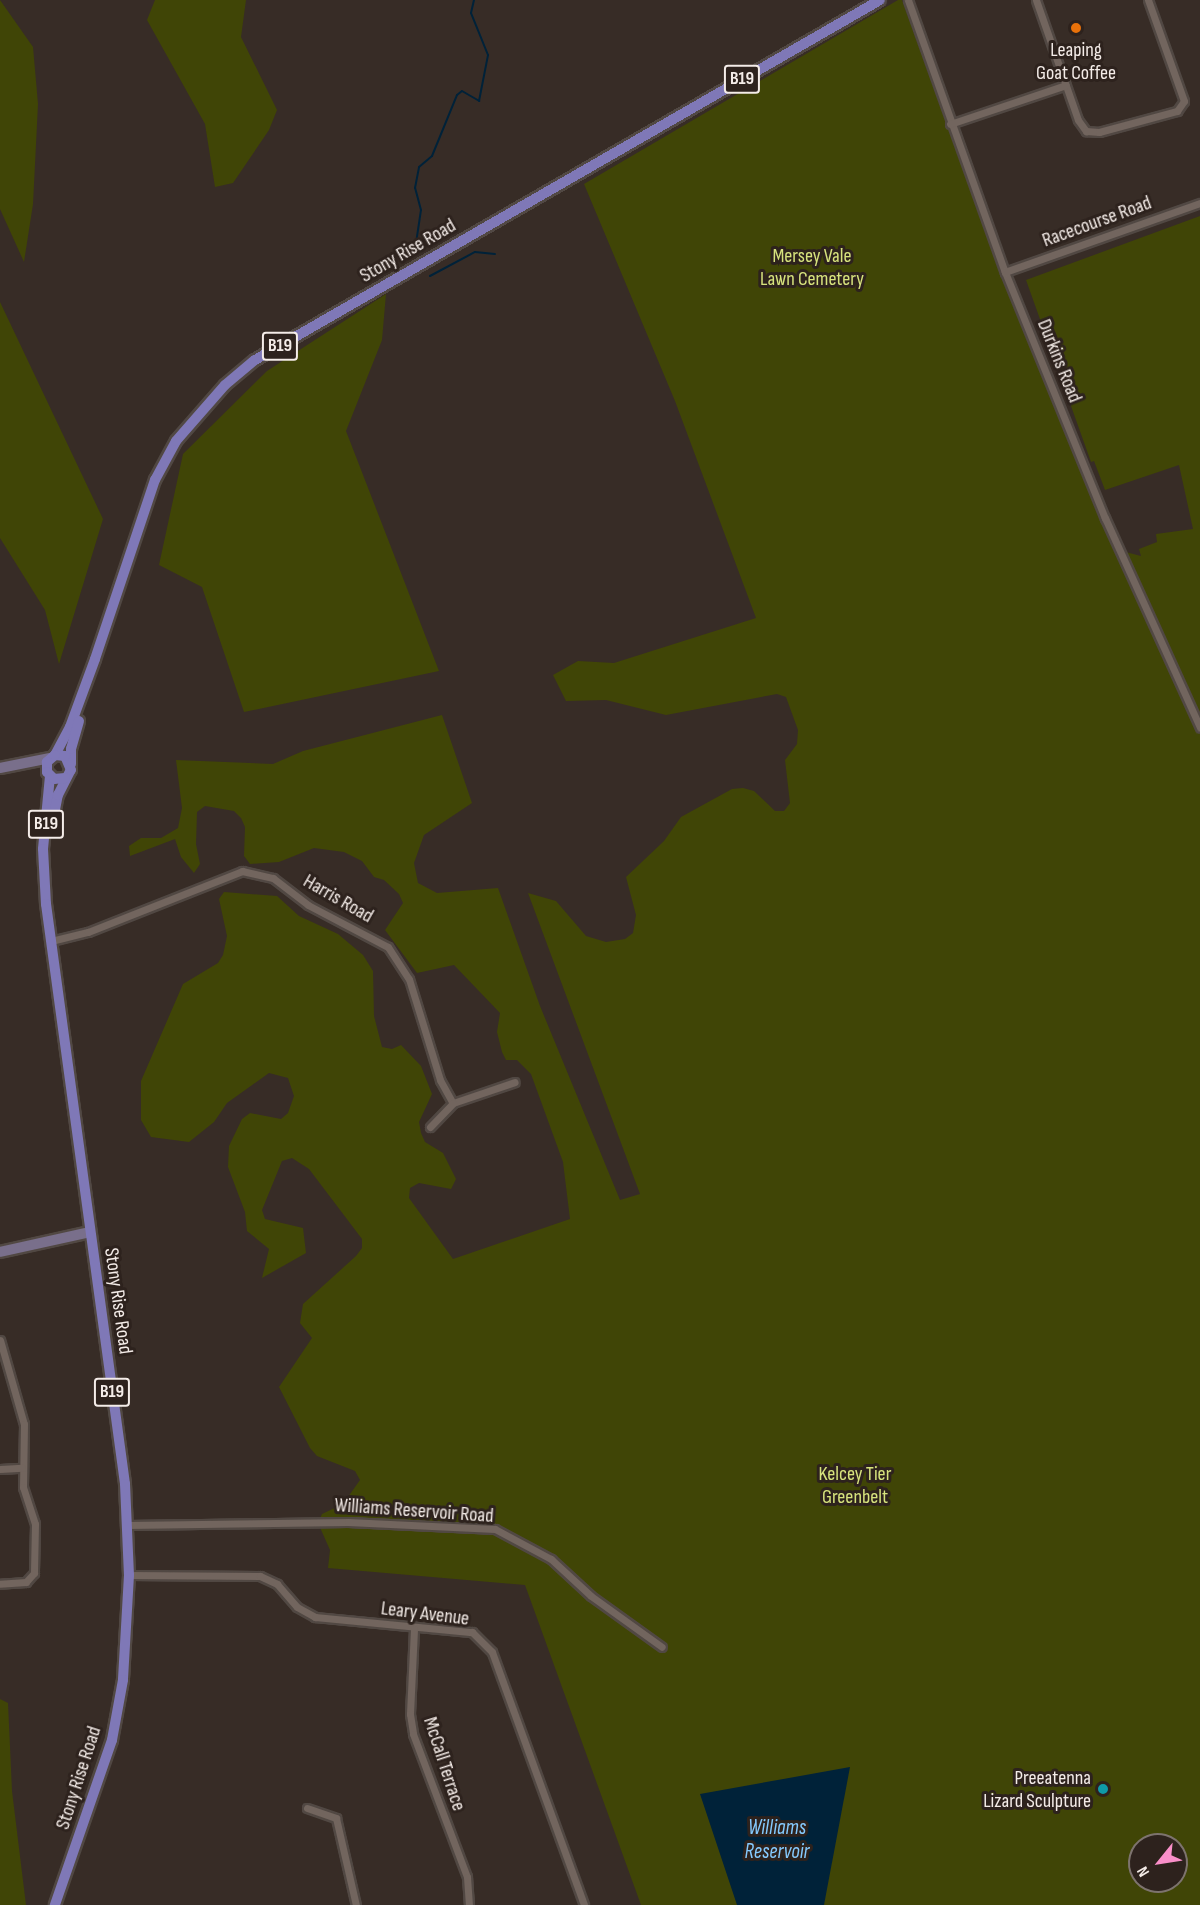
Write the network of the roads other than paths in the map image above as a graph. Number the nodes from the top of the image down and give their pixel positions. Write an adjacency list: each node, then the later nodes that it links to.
1 (880, 0): 9 (main road, Stony Rise Road / B19)
2 (908, 0): 6 (street, Durkins Road)
3 (1036, 0): 5 (street)
4 (1148, 0): 5 (street)
5 (1066, 85): 6 (street)
6 (950, 123): 8 (street, Durkins Road)
7 (1200, 203): 8 (street, Racecourse Road)
8 (1005, 272): 10 (street, Durkins Road)
9 (95, 659): 11 (main road, Stony Rise Road / B19); 13 (main road, Stony Rise Road / B19)
10 (1200, 727)
11 (52, 757): 12 (street); 13 (main road); 15 (main road, B19)
12 (20, 765): 14 (street); 15 (street)
13 (71, 765): 16 (main road, B19)
14 (0, 768)
15 (49, 774): 16 (main road, B19); 17 (main road, Stony Rise Road / B19)
16 (65, 778): 17 (main road, Stony Rise Road / B19)
17 (44, 873): 18 (main road, Stony Rise Road / B19)
18 (51, 941): 20 (street, Harris Road); 22 (main road, Stony Rise Road / B19)
19 (515, 1082): 20 (street)
20 (453, 1103): 21 (street)
21 (430, 1127)
22 (90, 1232): 23 (street); 27 (main road, Stony Rise Road / B19)
23 (0, 1252)
24 (0, 1340): 25 (street)
25 (22, 1468): 26 (street); 29 (street)
26 (0, 1469)
27 (127, 1524): 28 (main road, Stony Rise Road / B19); 31 (street, Williams Reservoir Road)
28 (129, 1575): 30 (street, Leary Avenue); 33 (main road, Stony Rise Road / B19)
29 (0, 1584)
30 (414, 1629): 35 (street, McCall Terrace); 36 (street, Leary Avenue)
31 (662, 1647)
32 (307, 1808): 34 (street)
33 (55, 1905)
34 (356, 1905)
35 (469, 1905)
36 (584, 1905)

